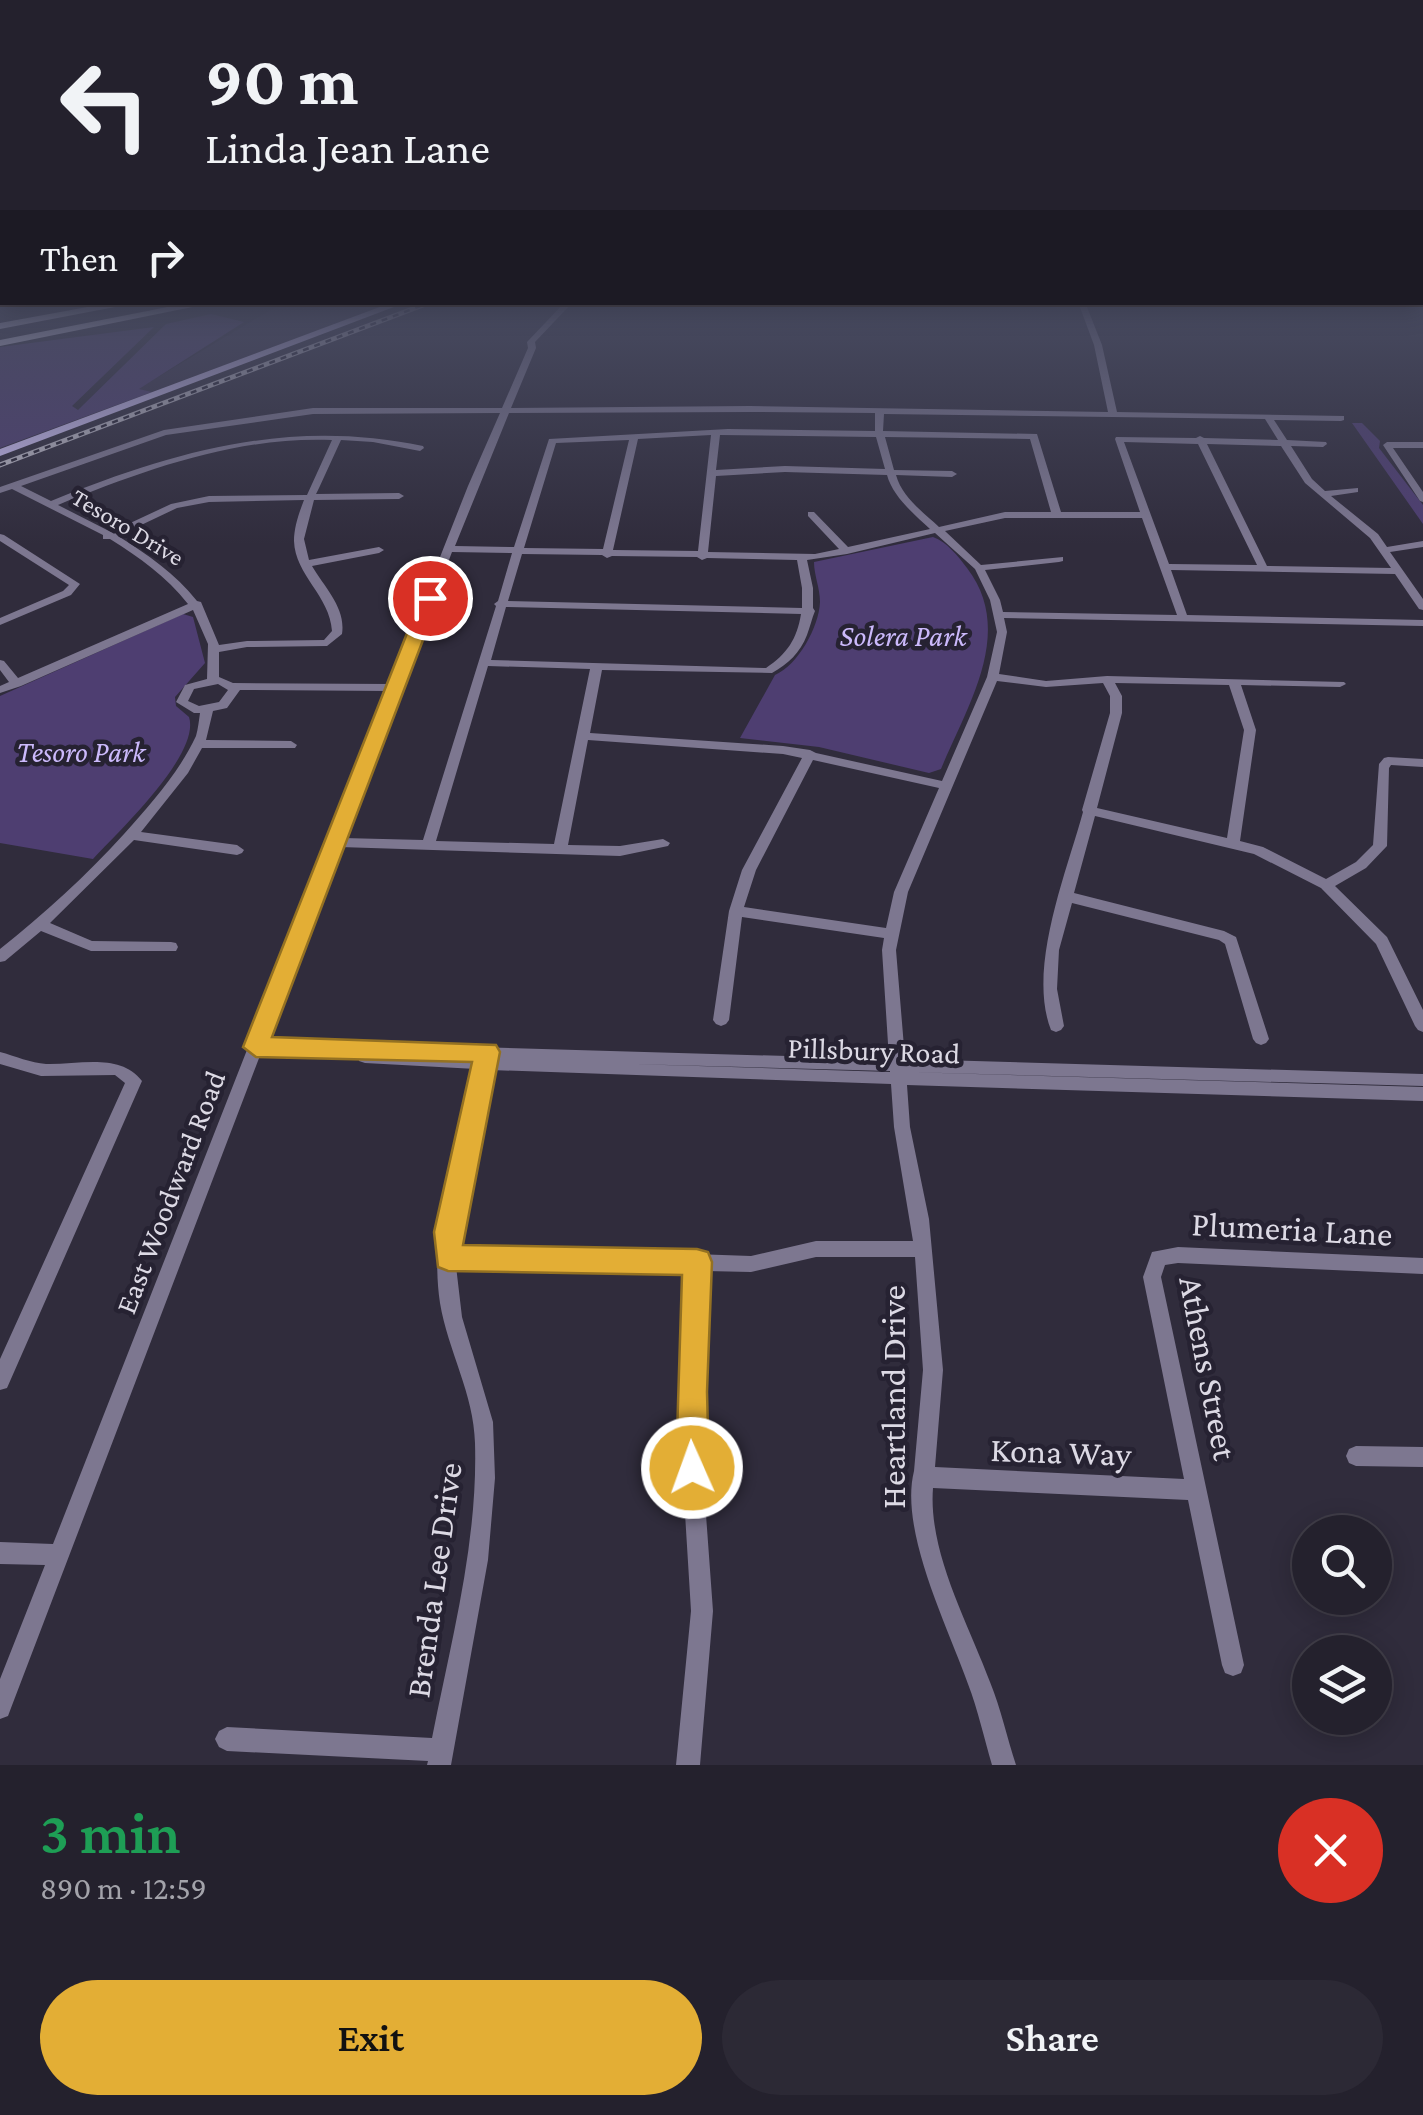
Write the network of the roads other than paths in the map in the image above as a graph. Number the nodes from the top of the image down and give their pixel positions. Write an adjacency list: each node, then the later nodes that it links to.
1 (197, 379): 18 (main road)
2 (518, 379): 5 (street, East Woodward Road)
3 (1105, 379): 6 (street)
4 (880, 411): 5 (street); 6 (street); 10 (street)
5 (504, 412): 22 (street); 40 (street, East Woodward Road)
6 (1113, 414): 7 (street)
7 (1268, 417): 8 (street); 14 (street)
8 (1341, 418)
9 (716, 432): 10 (street); 12 (street); 20 (street)
10 (883, 434): 19 (street); 30 (street)
11 (338, 437): 17 (street); 26 (street); 29 (street)
12 (634, 438): 41 (street); 42 (street)
13 (1200, 439): 14 (street); 32 (street); 49 (street)
14 (1282, 440): 15 (street); 25 (street)
15 (1323, 444)
16 (1423, 445): 23 (street)
17 (420, 448)
18 (0, 453)
19 (888, 471): 20 (street); 21 (street); 33 (street)
20 (712, 474): 43 (street)
21 (952, 474)
22 (6, 487): 29 (street, Tesoro Drive)
23 (1419, 488): 28 (street)
24 (1355, 490): 25 (street)
25 (1321, 494): 38 (street)
26 (314, 496): 27 (street); 35 (street); 46 (street)
27 (398, 496)
28 (1423, 499)
29 (49, 505): 35 (street, Tesoro Drive)
30 (1056, 512): 32 (street); 33 (street)
31 (811, 514): 39 (street)
32 (1145, 515): 47 (street)
33 (938, 529): 39 (street); 48 (street)
34 (0, 537): 57 (street)
35 (107, 537): 51 (street, Tesoro Drive)
36 (1423, 544): 38 (street)
37 (379, 550): 46 (street)
38 (1386, 550): 50 (street)
39 (847, 551): 44 (street)
40 (448, 552): 41 (street); 71 (street, East Woodward Road)
41 (511, 554): 42 (street); 52 (street)
42 (606, 555): 43 (street)
43 (702, 557): 44 (street)
44 (801, 557): 54 (street)
45 (1059, 559): 48 (street)
46 (306, 564): 59 (street)
47 (1165, 567): 49 (street); 56 (street)
48 (979, 568): 55 (street)
49 (1263, 568): 50 (street)
50 (1399, 571): 53 (street)
51 (198, 604): 59 (street, Tesoro Drive); 67 (street)
52 (500, 604): 54 (street); 61 (street)
53 (1423, 607)
54 (810, 611): 62 (street)
55 (1000, 615): 56 (street); 63 (street, Heartland Drive)
56 (1183, 618): 58 (street)
57 (0, 622)
58 (1423, 623)
59 (216, 650): 65 (street, Tesoro Drive)
60 (0, 663): 67 (street)
61 (485, 663): 62 (street); 84 (street)
62 (597, 666): 73 (street)
63 (993, 676): 64 (street); 78 (street, Heartland Drive)
64 (1107, 679): 66 (street); 79 (street)
65 (213, 680): 70 (street); 72 (street)
66 (1234, 682): 68 (street); 83 (street)
67 (18, 684): 69 (street)
68 (1340, 684)
69 (0, 690)
70 (234, 692): 71 (street); 72 (street)
71 (394, 692): 81 (street, East Woodward Road)
72 (207, 710): 74 (street)
73 (583, 736): 76 (street); 86 (street)
74 (196, 744): 75 (street); 80 (street)
75 (291, 745)
76 (810, 754): 78 (street); 89 (street)
77 (1423, 763): 87 (street)
78 (947, 786): 91 (street, Heartland Drive)
79 (1088, 810): 83 (street); 88 (street)
80 (130, 836): 85 (street); 90 (street)
81 (337, 842): 84 (street); 98 (street, East Woodward Road)
82 (663, 843): 86 (street)
83 (1233, 843): 87 (street)
84 (428, 845): 86 (street)
85 (236, 850)
86 (560, 850)
87 (1326, 884): 96 (street)
88 (1064, 896): 95 (street); 97 (street)
89 (736, 911): 91 (street); 94 (street)
90 (42, 925): 92 (street); 93 (street)
91 (890, 934): 101 (street, Heartland Drive)
92 (171, 946)
93 (0, 956)
94 (721, 1020)
95 (1056, 1026)
96 (1423, 1026)
97 (1262, 1039)
98 (256, 1047): 100 (street, Pillsbury Road); 115 (street, East Woodward Road)
99 (0, 1058): 109 (street)
100 (486, 1058): 101 (street, Pillsbury Road); 105 (street, Brenda Lee Drive)
101 (898, 1072): 102 (street, Pillsbury Road); 103 (street, Pillsbury Road); 104 (street, Heartland Drive)
102 (1423, 1080)
103 (1423, 1094)
104 (924, 1249): 107 (street); 112 (street, Heartland Drive)
105 (448, 1258): 107 (street); 119 (street, Brenda Lee Drive)
106 (1158, 1258): 108 (street, Plumeria Lane); 113 (street, Athens Street)
107 (697, 1262): 120 (street)
108 (1423, 1266)
109 (0, 1381)
110 (1356, 1456): 111 (street)
111 (1423, 1457)
112 (922, 1477): 113 (street, Kona Way); 121 (street, Heartland Drive)
113 (1198, 1490): 116 (street, Athens Street)
114 (0, 1553): 115 (street)
115 (59, 1554): 117 (street, East Woodward Road)
116 (1233, 1666)
117 (0, 1708)
118 (226, 1739): 119 (street)
119 (440, 1758)
120 (688, 1765)
121 (1004, 1765)

